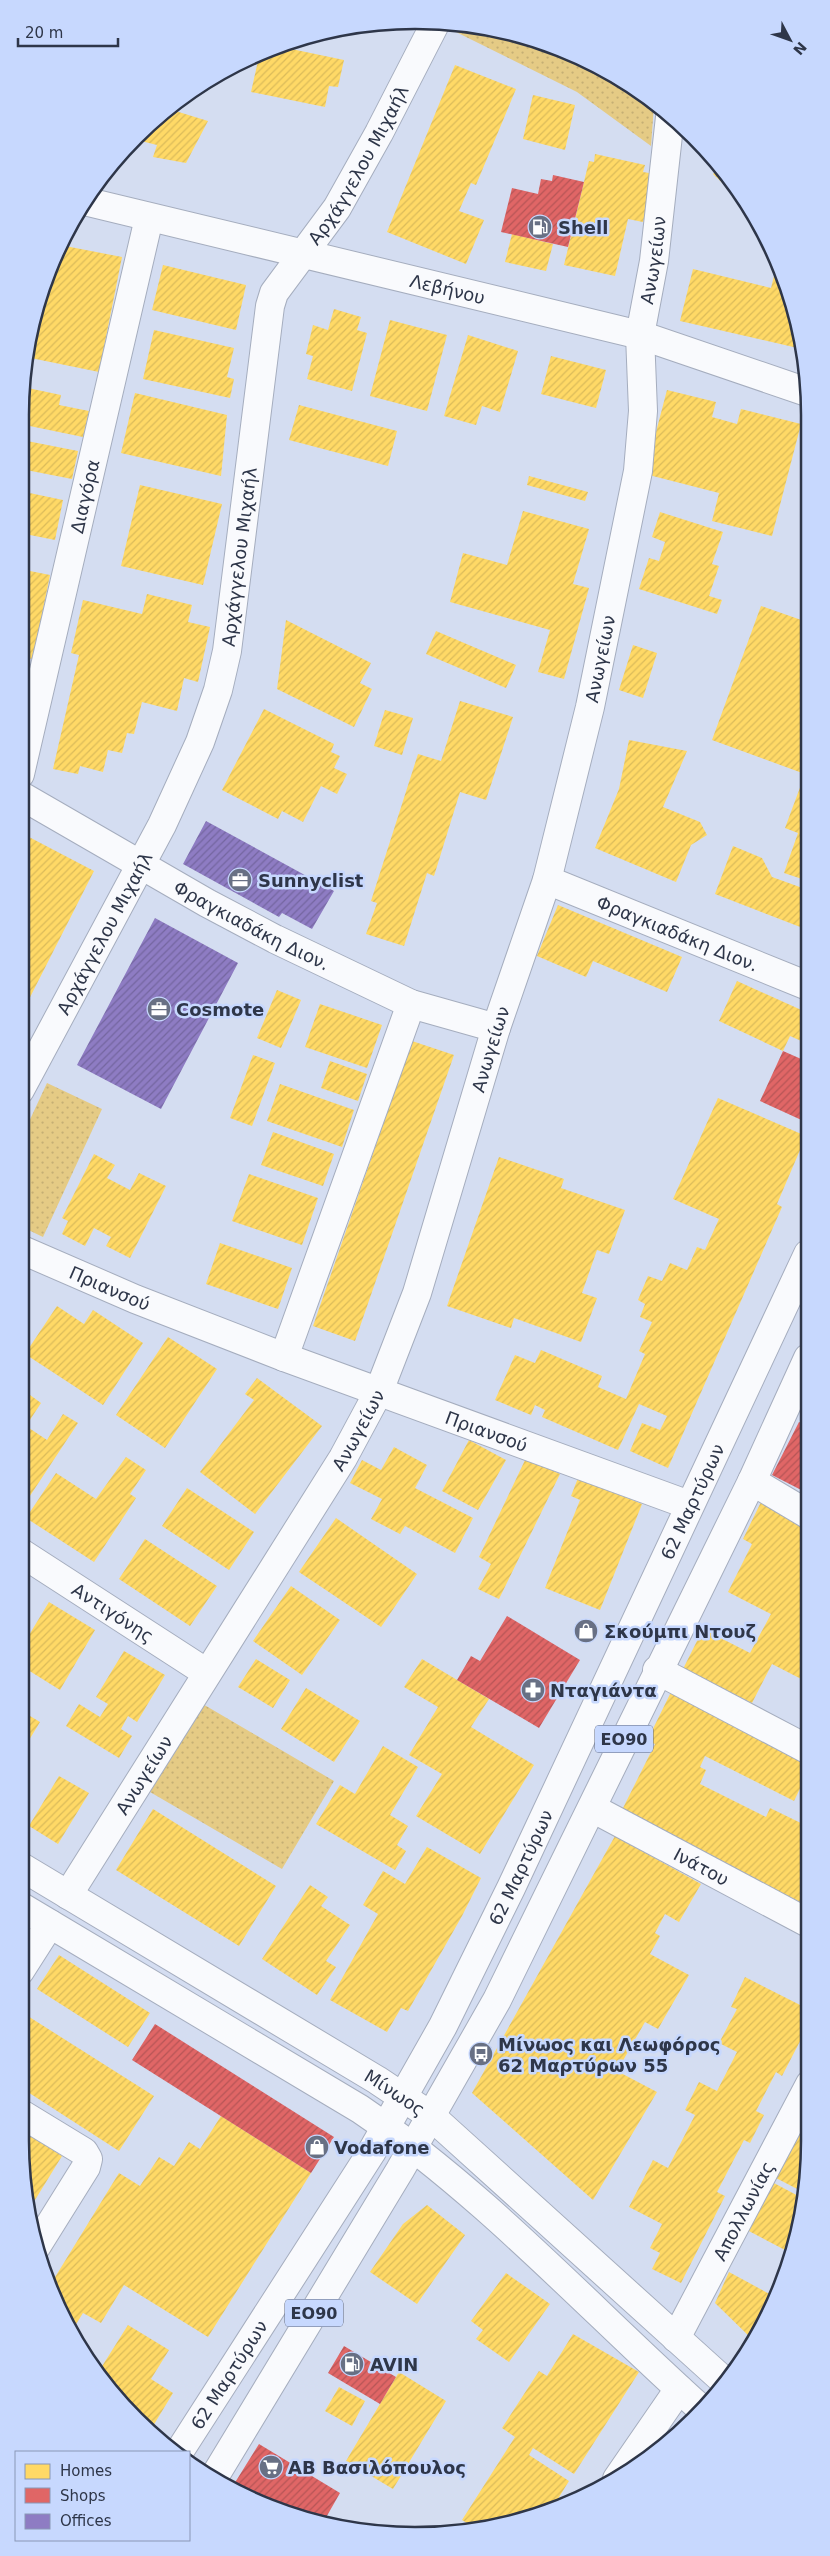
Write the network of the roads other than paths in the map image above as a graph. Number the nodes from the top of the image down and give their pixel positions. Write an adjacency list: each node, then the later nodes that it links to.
1 (432, 30): 5 (street, Αρχάγγελου Μιχαήλ)
2 (669, 124): 6 (street, Ανωγείων)
3 (92, 203): 4 (street, Λεβήνου)
4 (149, 218): 5 (street, Λεβήνου); 8 (street, Διαγόρα)
5 (305, 254): 6 (street, Λεβήνου); 10 (street, Αρχάγγελου Μιχαήλ)
6 (640, 335): 7 (street, Λεβήνου); 11 (street, Ανωγείων)
7 (800, 390)
8 (29, 735)
9 (29, 800): 10 (street, Φραγκιαδάκη Διον.)
10 (140, 864): 13 (street, Φραγκιαδάκη Διον.); 15 (street, Αρχάγγελου Μιχαήλ)
11 (547, 880): 12 (street, Φραγκιαδάκη Διον.); 14 (street, Ανωγείων)
12 (801, 983)
13 (411, 1004): 14 (street, Φραγκιαδάκη Διον.); 18 (street)
14 (496, 1028): 20 (street, Ανωγείων)
15 (29, 1073)
16 (29, 1253): 18 (street, Πριανσού)
17 (801, 1269): 22 (street, 62 Μαρτύρων / ΕΟ90)
18 (284, 1357): 20 (street, Πριανσού)
19 (801, 1373): 21 (street, ΕΟ90)
20 (379, 1391): 22 (street, Πριανσού); 26 (street, Ανωγείων)
21 (752, 1481): 23 (street); 25 (street, ΕΟ90)
22 (689, 1505): 35 (street, 62 Μαρτύρων / ΕΟ90)
23 (801, 1510)
24 (29, 1558): 26 (street, Αντιγόνης)
25 (657, 1670): 27 (street); 28 (street, ΕΟ90)
26 (207, 1673): 30 (street, Ανωγείων)
27 (801, 1746)
28 (592, 1808): 32 (street, Ινάτου); 37 (street, ΕΟ90)
29 (29, 1871): 30 (street, Μίνωος)
30 (68, 1895): 35 (street, Μίνωος)
31 (29, 1911): 33 (street, Μίνωος)
32 (801, 1919)
33 (50, 1924): 34 (street); 39 (street, Μίνωος)
34 (29, 1957)
35 (403, 2097): 37 (street, Μίνωος); 39 (street, 62 Μαρτύρων / ΕΟ90)
36 (801, 2101): 42 (street, Απολλωνίας)
37 (431, 2116): 40 (street, ΕΟ90); 42 (street, Μίνωος)
38 (29, 2118): 41 (street)
39 (386, 2127): 40 (street, Μίνωος); 46 (street, 62 Μαρτύρων / ΕΟ90)
40 (414, 2147): 44 (street, Μίνωος); 48 (street, ΕΟ90)
41 (41, 2238)
42 (676, 2338): 43 (street, Μίνωος)
43 (720, 2377)
44 (679, 2389): 45 (street, Μίνωος); 47 (street)
45 (697, 2404)
46 (181, 2448)
47 (627, 2464)
48 (216, 2472)

